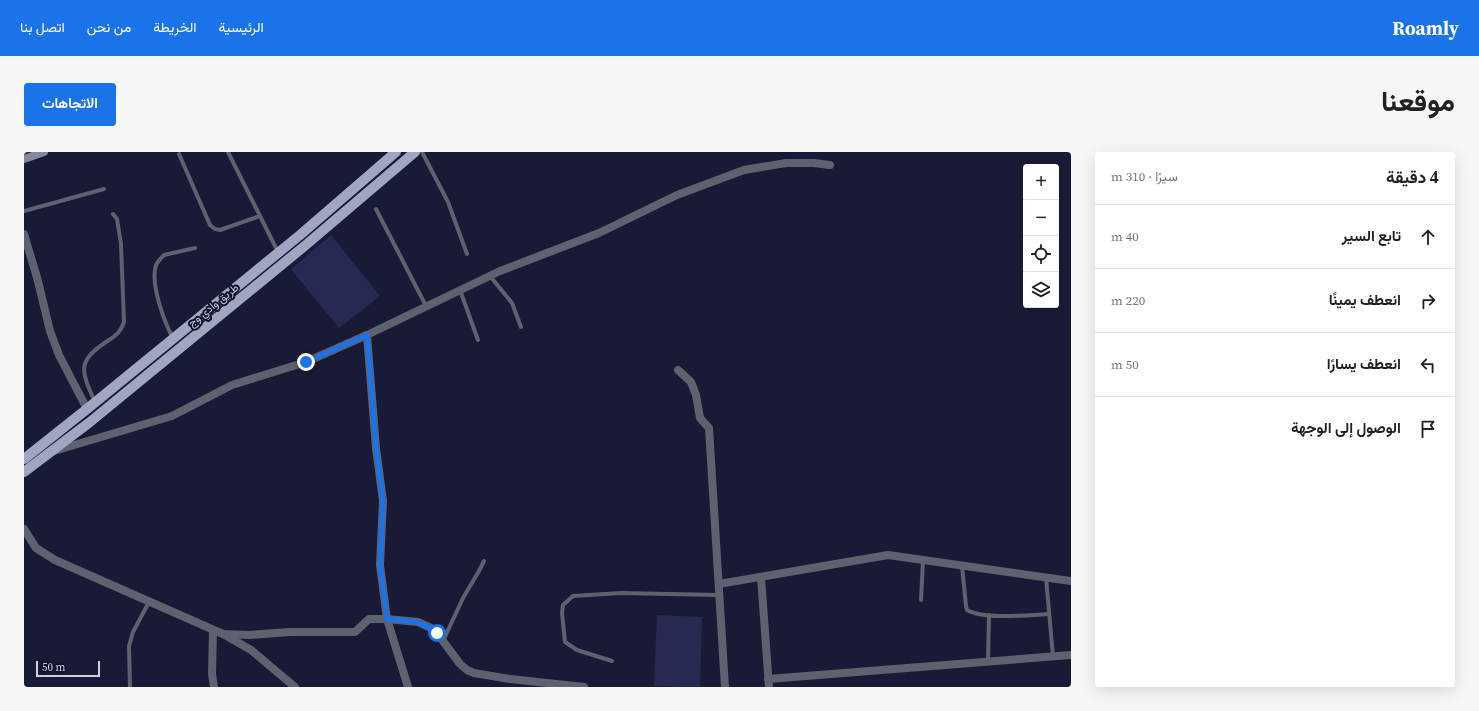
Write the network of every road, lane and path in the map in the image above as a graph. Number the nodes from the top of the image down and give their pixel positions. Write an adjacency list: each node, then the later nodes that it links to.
1 (44, 152): 7 (street)
2 (228, 152): 13 (lane)
3 (396, 152): 16 (main road, طريق وادي وج)
4 (415, 152): 27 (main road, طريق وادي وج)
5 (422, 152): 17 (lane)
6 (179, 154): 13 (lane)
7 (24, 159)
8 (830, 165): 18 (street)
9 (104, 189): 11 (lane)
10 (376, 209): 20 (lane)
11 (24, 211)
12 (113, 214): 26 (lane)
13 (260, 216): 16 (lane)
14 (24, 234): 26 (street)
15 (195, 248): 23 (lane)
16 (278, 253): 23 (main road, طريق وادي وج)
17 (467, 254)
18 (490, 276): 19 (street); 21 (lane)
19 (460, 290): 20 (street); 24 (lane)
20 (426, 306): 22 (street)
21 (521, 327)
22 (367, 335): 27 (street); 43 (street)
23 (173, 339): 26 (main road, طريق وادي وج)
24 (478, 340)
25 (678, 370): 37 (street)
26 (91, 406): 28 (main road, طريق وادي وج)
27 (49, 453): 29 (main road, طريق وادي وج)
28 (24, 459)
29 (24, 472)
30 (24, 529): 40 (street)
31 (923, 560): 33 (street); 34 (street); 39 (lane)
32 (484, 561): 46 (lane)
33 (962, 565): 35 (street); 42 (lane)
34 (762, 577): 37 (street); 51 (street)
35 (1046, 578): 36 (street); 41 (lane)
36 (1071, 581)
37 (719, 584): 38 (street)
38 (720, 595): 49 (lane); 57 (street)
39 (921, 600)
40 (149, 602): 44 (street); 52 (lane)
41 (1049, 614): 42 (lane); 48 (lane)
42 (989, 616): 50 (lane)
43 (387, 619): 45 (street); 46 (street); 55 (street)
44 (213, 630): 45 (street); 53 (street)
45 (223, 634): 54 (street)
46 (443, 641): 56 (street)
47 (1071, 655): 48 (street)
48 (1052, 656): 50 (street)
49 (612, 661)
50 (988, 661): 51 (street)
51 (769, 683)
52 (130, 687)
53 (214, 687)
54 (295, 687)
55 (408, 687)
56 (584, 687)
57 (725, 687)

